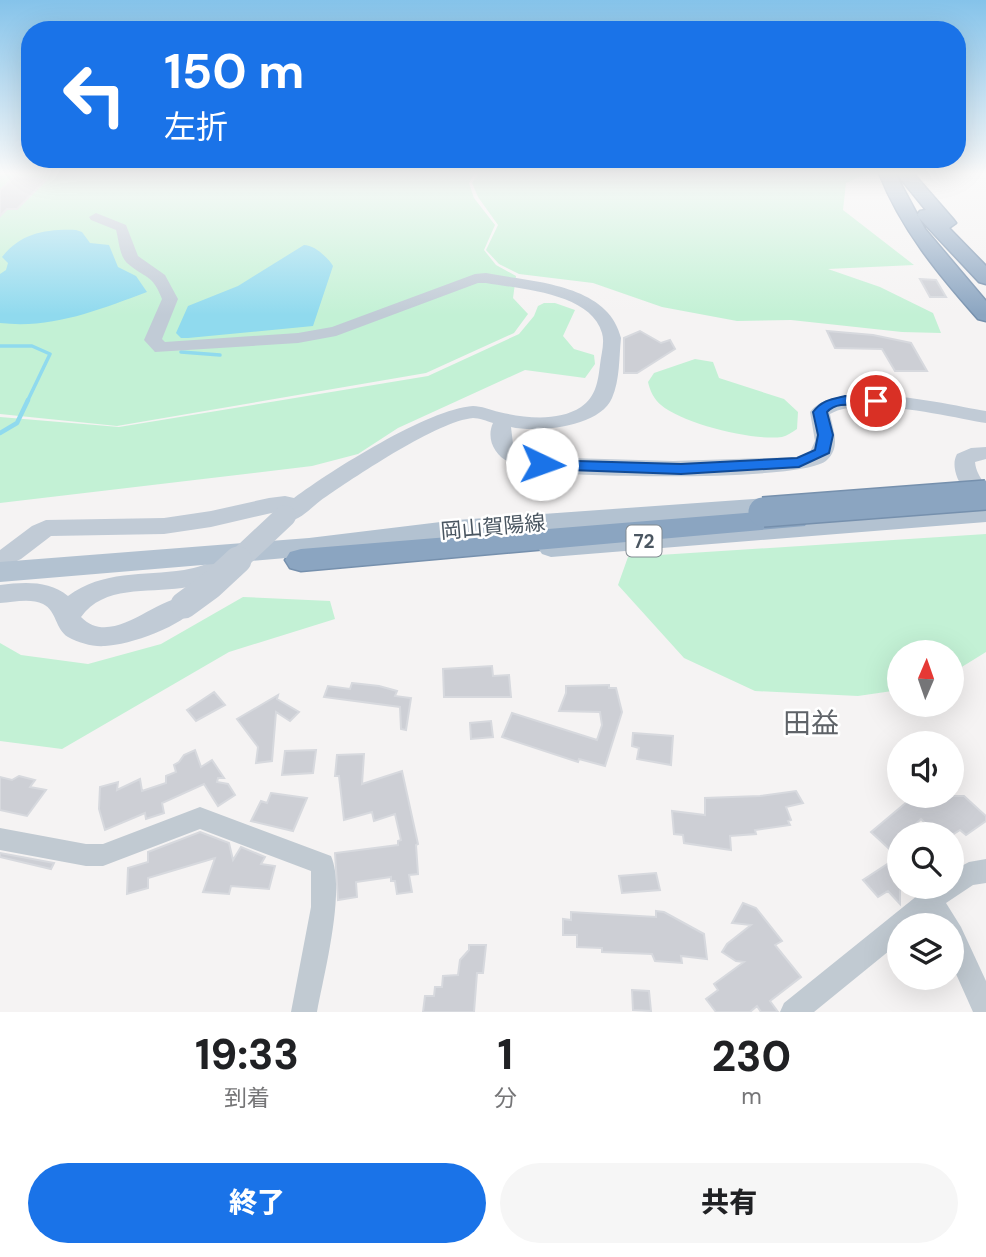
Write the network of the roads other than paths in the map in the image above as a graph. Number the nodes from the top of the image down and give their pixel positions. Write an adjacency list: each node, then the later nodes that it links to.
1 (108, 220): 8 (street)
2 (910, 220): 6 (highway)
3 (932, 220): 5 (highway)
4 (943, 220): 5 (highway)
5 (984, 272)
6 (986, 314)
7 (986, 417): 8 (street)
8 (505, 420): 11 (street)
9 (986, 453): 10 (street)
10 (985, 499): 13 (highway, 72, bridge); 13 (highway, 72); 13 (main road, 岡山賀陽線 / 72)
11 (291, 511): 12 (street); 19 (street, bridge)
12 (23, 547): 14 (street); 15 (street)
13 (305, 553): 15 (main road, 岡山賀陽線 / 72)
14 (0, 560)
15 (212, 562): 16 (main road, 岡山賀陽線 / 72); 17 (main road, 岡山賀陽線 / 72); 19 (street)
16 (0, 572)
17 (0, 586)
18 (0, 594): 19 (street)
19 (66, 617)
20 (0, 839): 26 (street)
21 (986, 871): 22 (street)
22 (964, 877)
23 (933, 899): 27 (street)
24 (964, 962): 25 (street)
25 (986, 1011)
26 (304, 1012)
27 (793, 1012)

